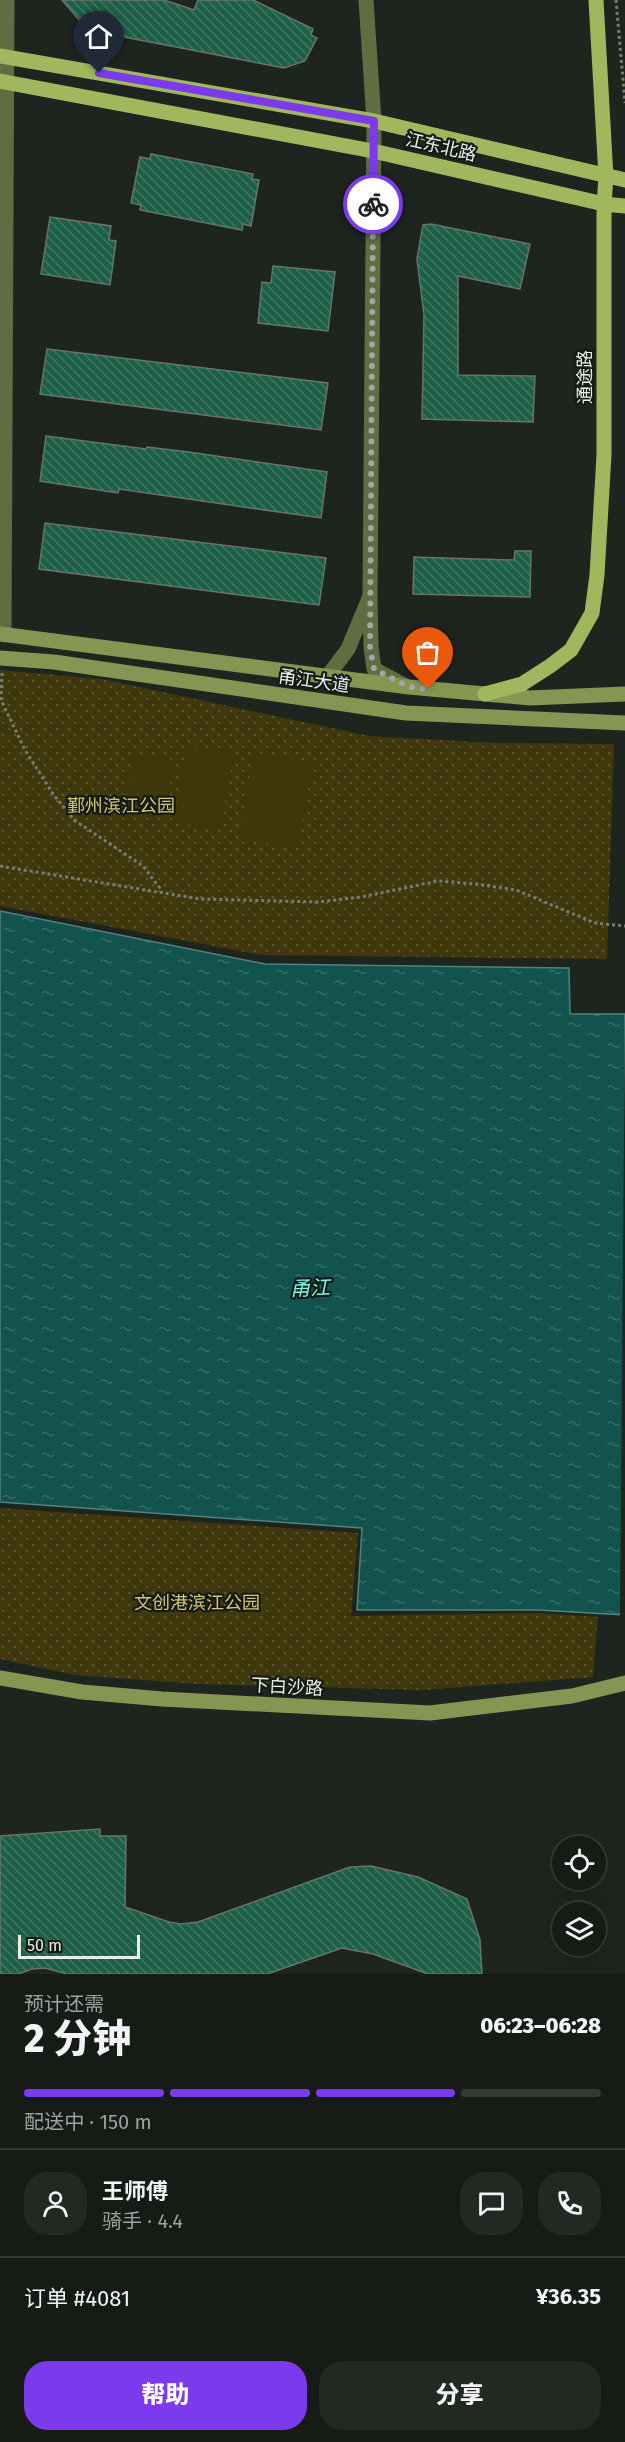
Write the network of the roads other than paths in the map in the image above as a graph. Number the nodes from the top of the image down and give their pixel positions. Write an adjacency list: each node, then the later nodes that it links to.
1 (7, 0): 4 (street)
2 (366, 0): 6 (street)
3 (596, 0): 8 (main road, 通途路)
4 (3, 56): 5 (street); 6 (main road, 江东北路)
5 (3, 82): 7 (main road, 江东北路); 13 (street)
6 (374, 121): 7 (street); 8 (main road, 江东北路)
7 (373, 152): 10 (main road, 江东北路); 12 (street)
8 (606, 177): 9 (main road, 江东北路); 10 (main road, 通途路)
9 (625, 180)
10 (604, 204): 11 (main road, 江东北路); 17 (main road, 通途路)
11 (625, 206)
12 (369, 596): 15 (street); 16 (street)
13 (2, 634): 15 (main road, 甬江大道)
14 (1, 658): 19 (main road, 甬江大道)
15 (327, 677): 16 (main road, 甬江大道)
16 (409, 687): 17 (main road, 甬江大道)
17 (485, 694): 18 (main road, 甬江大道)
18 (625, 694)
19 (625, 723)
20 (0, 1678): 21 (main road, 下白沙路)
21 (625, 1683)

